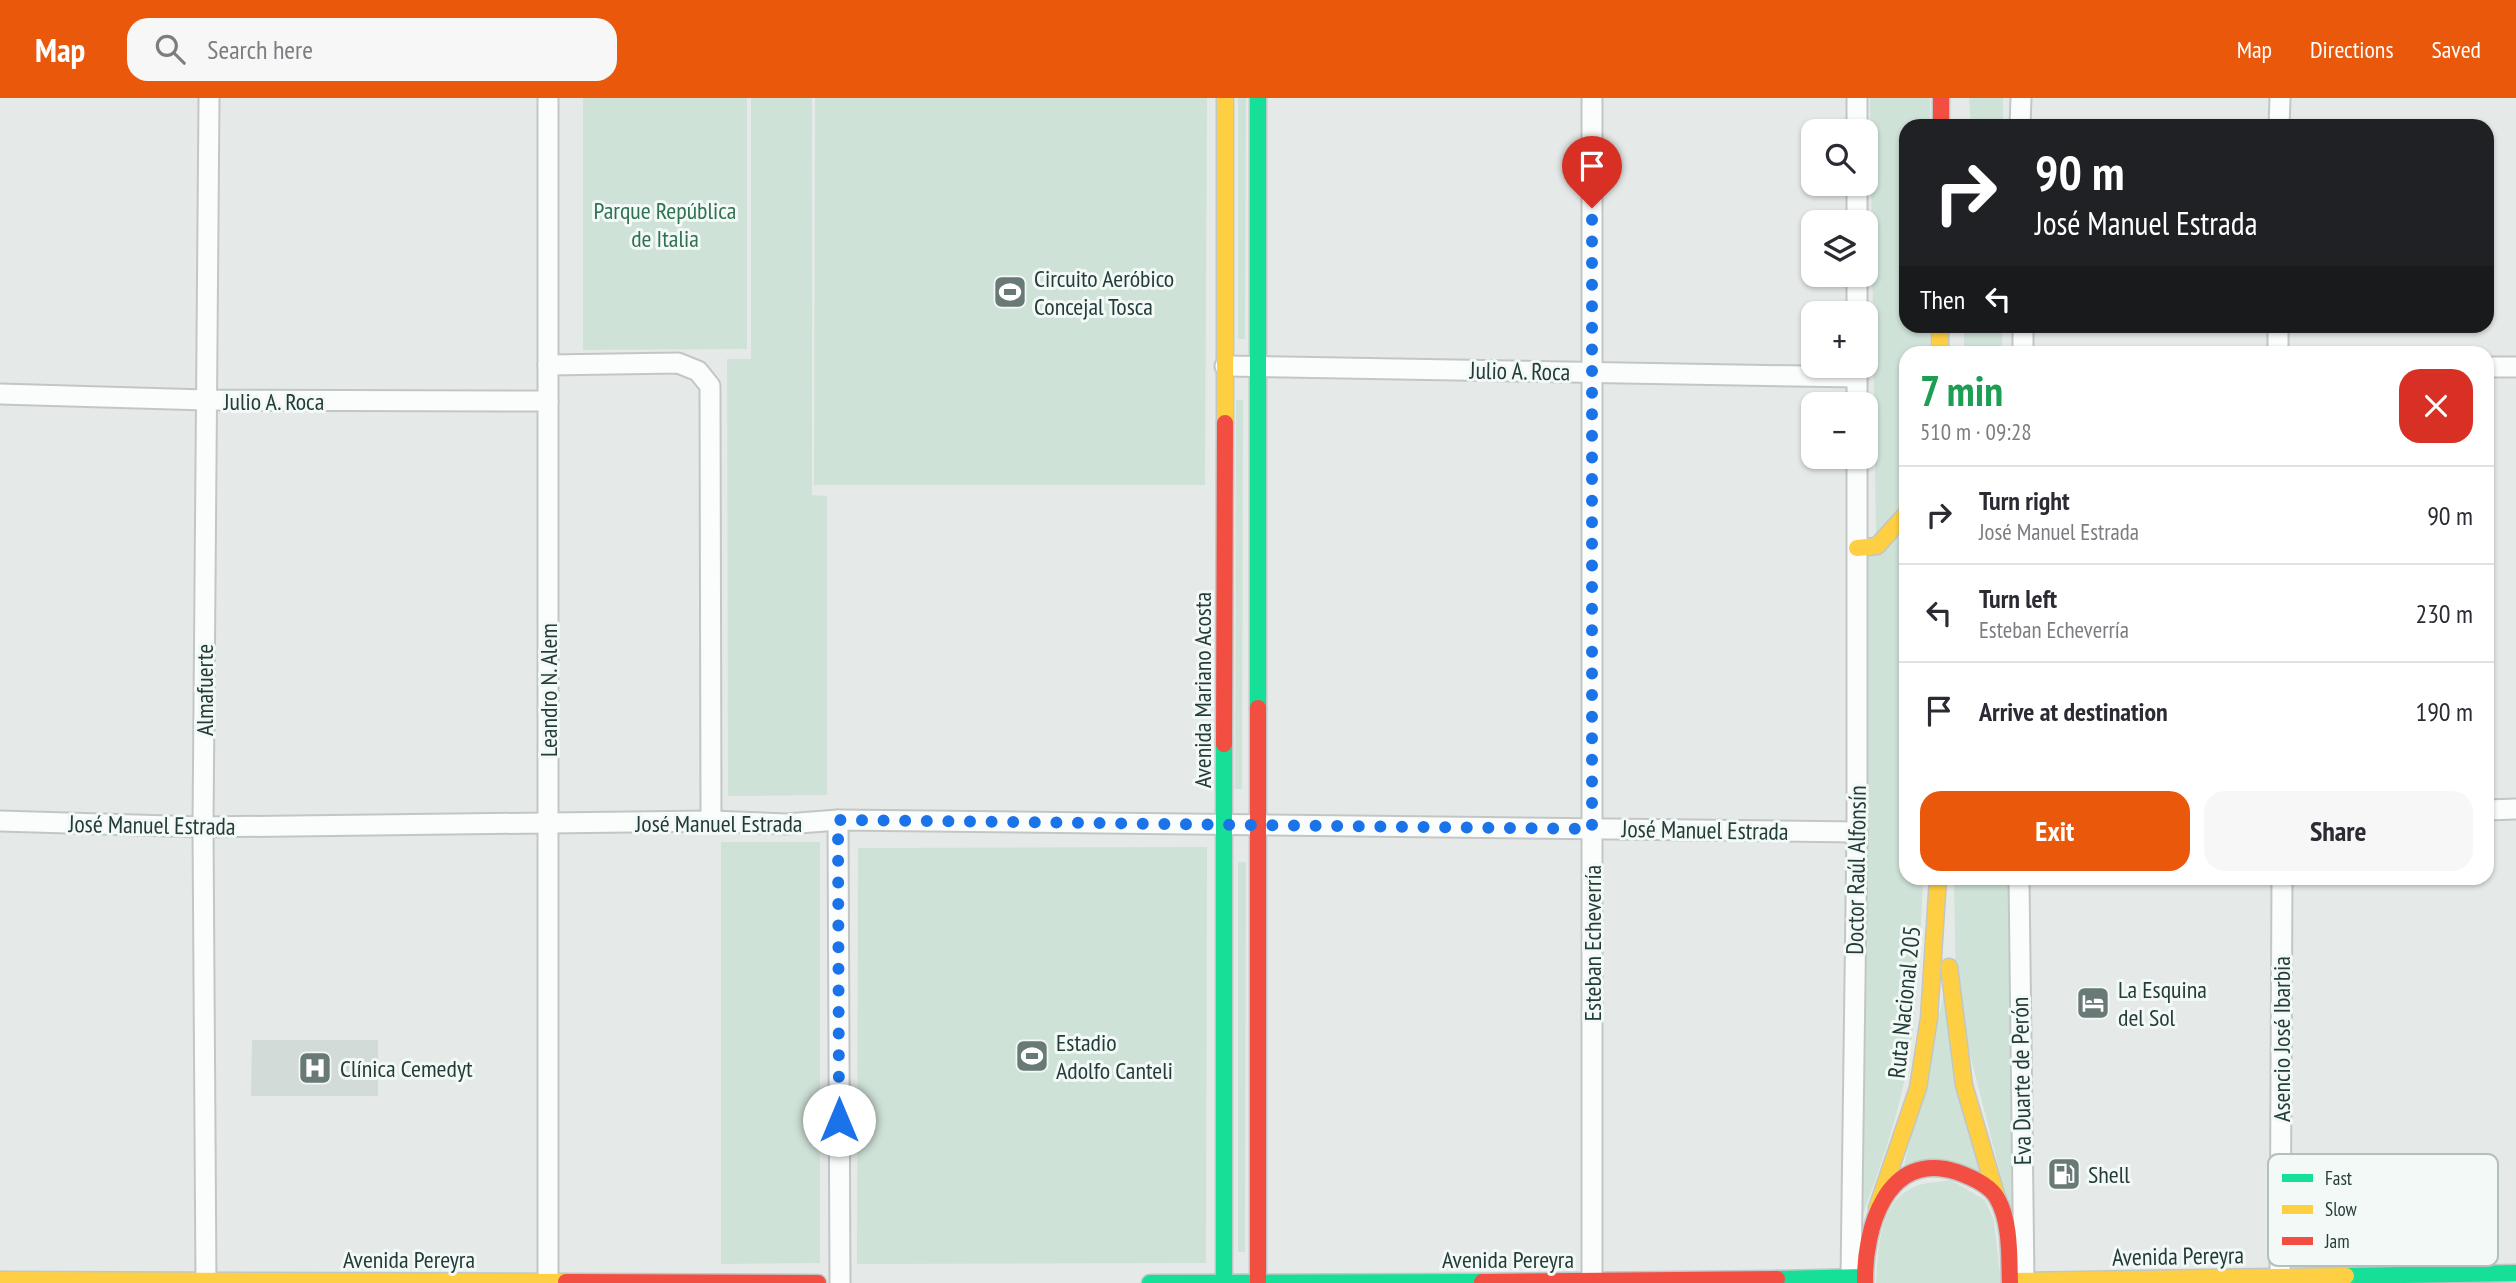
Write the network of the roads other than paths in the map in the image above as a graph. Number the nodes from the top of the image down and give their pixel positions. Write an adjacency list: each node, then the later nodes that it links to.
1 (209, 98): 22 (street, Almafuerte)
2 (548, 98): 14 (street, Leandro N. Alem)
3 (1225, 98): 15 (main road, Avenida Mariano Acosta)
4 (1258, 98): 16 (main road)
5 (1592, 98): 20 (street, Esteban Echeverría)
6 (1857, 98): 10 (street)
7 (1941, 98): 11 (main road)
8 (2021, 98): 12 (street)
9 (2280, 98): 13 (street)
10 (1857, 119)
11 (1941, 119)
12 (2020, 119)
13 (2279, 119)
14 (548, 365): 23 (street, Leandro N. Alem); 31 (street)
15 (1225, 366): 16 (street, Julio A. Roca); 33 (main road, Avenida Mariano Acosta)
16 (1258, 366): 20 (street, Julio A. Roca); 34 (main road)
17 (2494, 367): 18 (street)
18 (2516, 367)
19 (1801, 371): 20 (street, Julio A. Roca)
20 (1592, 372): 36 (street, Esteban Echeverría)
21 (0, 394): 22 (street, Julio A. Roca)
22 (206, 400): 23 (street, Julio A. Roca); 35 (street, Almafuerte)
23 (548, 401): 32 (street, Leandro N. Alem)
24 (1857, 469): 26 (street, Doctor Raúl Alfonsín)
25 (1899, 522): 26 (main road)
26 (1857, 548): 37 (street, Doctor Raúl Alfonsín)
27 (2494, 810): 28 (street)
28 (2516, 810)
29 (838, 820): 31 (street, José Manuel Estrada); 33 (street, José Manuel Estrada); 54 (street)
30 (0, 821): 35 (street, José Manuel Estrada)
31 (711, 821): 32 (street, José Manuel Estrada)
32 (548, 825): 35 (street, José Manuel Estrada); 52 (street, Leandro N. Alem)
33 (1225, 825): 34 (street, José Manuel Estrada); 56 (main road, Avenida Mariano Acosta)
34 (1258, 825): 36 (street, José Manuel Estrada); 57 (main road)
35 (203, 827): 49 (street, Almafuerte)
36 (1592, 829): 37 (street, José Manuel Estrada); 50 (street, Esteban Echeverría)
37 (1857, 832): 47 (street, Doctor Raúl Alfonsín)
38 (1940, 885): 44 (main road, Ruta Nacional 205)
39 (1942, 885): 43 (main road, Ruta Nacional 205)
40 (2019, 885): 51 (street, Eva Duarte de Perón)
41 (2282, 885): 42 (street, Asencio José Ibarbia)
42 (2281, 1154)
43 (1997, 1198): 44 (main road); 51 (main road, Ruta Nacional 205)
44 (1877, 1208): 47 (main road, Ruta Nacional 205)
45 (2516, 1273): 48 (main road, Avenida Pereyra)
46 (0, 1280): 49 (main road, Avenida Pereyra)
47 (1858, 1280): 50 (main road, Avenida Pereyra)
48 (2280, 1280): 51 (main road, Avenida Pereyra)
49 (206, 1282): 52 (main road, Avenida Pereyra)
50 (1592, 1282): 57 (main road, Avenida Pereyra)
51 (2017, 1282)
52 (548, 1283): 53 (main road, Avenida Pereyra)
53 (818, 1283)
54 (840, 1283)
55 (1150, 1283): 56 (main road, Avenida Pereyra)
56 (1224, 1283): 57 (main road, Avenida Pereyra)
57 (1258, 1283)

